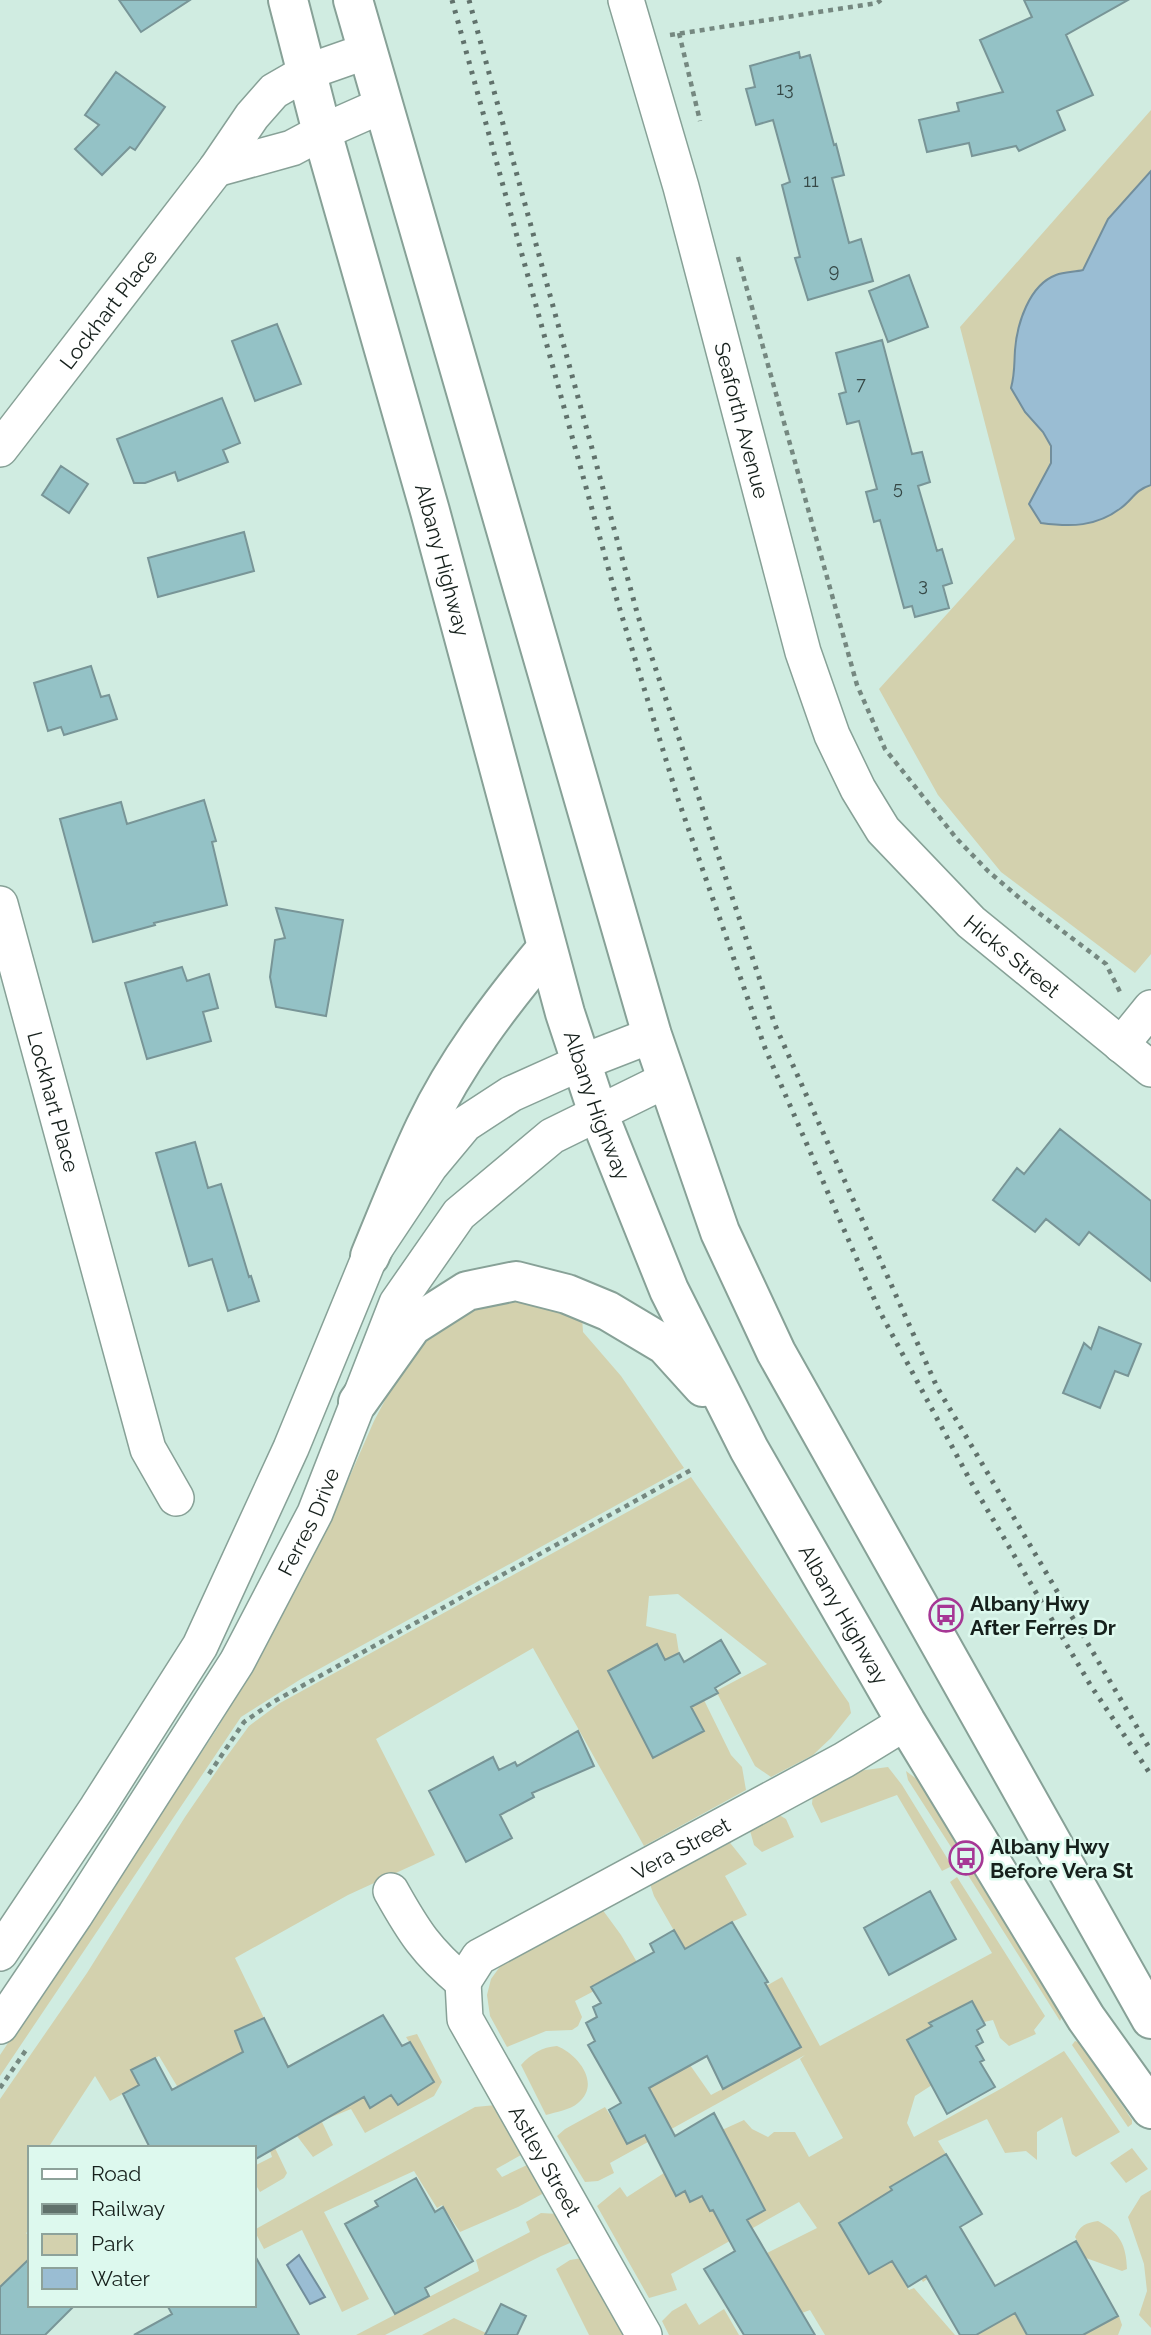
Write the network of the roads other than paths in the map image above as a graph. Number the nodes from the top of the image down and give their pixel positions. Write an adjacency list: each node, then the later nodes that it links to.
1 (288, 0): 5 (highway, Albany Highway)
2 (353, 0): 4 (highway)
3 (626, 0): 10 (street, Seaforth Avenue)
4 (367, 51): 5 (street, Lockhart Place); 6 (highway)
5 (307, 72): 7 (highway, Albany Highway); 8 (street, Lockhart Place)
6 (383, 105): 7 (street); 14 (highway)
7 (321, 132): 8 (street); 12 (highway, Albany Highway)
8 (216, 169): 9 (street, Lockhart Place)
9 (0, 449)
10 (883, 830): 15 (street, Hicks Street)
11 (0, 904): 23 (street, Lockhart Place)
12 (546, 949): 16 (highway, Albany Highway); 20 (highway)
13 (1136, 1000): 15 (street)
14 (652, 1035): 16 (street); 18 (highway)
15 (1121, 1045): 17 (street, Hicks Street)
16 (580, 1063): 19 (highway, Albany Highway); 20 (street)
17 (1151, 1069)
18 (666, 1080): 19 (street, Ferres Drive); 28 (highway)
19 (598, 1113): 21 (street, Ferres Drive); 22 (highway, Albany Highway)
20 (370, 1256): 26 (street)
21 (358, 1402): 22 (highway); 29 (street, Ferres Drive)
22 (735, 1422): 24 (highway, Albany Highway)
23 (176, 1498)
24 (906, 1721): 27 (street, Vera Street); 30 (highway, Albany Highway)
25 (391, 1891): 27 (street)
26 (0, 1953)
27 (463, 1982): 31 (street, Astley Street)
28 (1151, 2019)
29 (0, 2026)
30 (1151, 2109)
31 (644, 2335)

